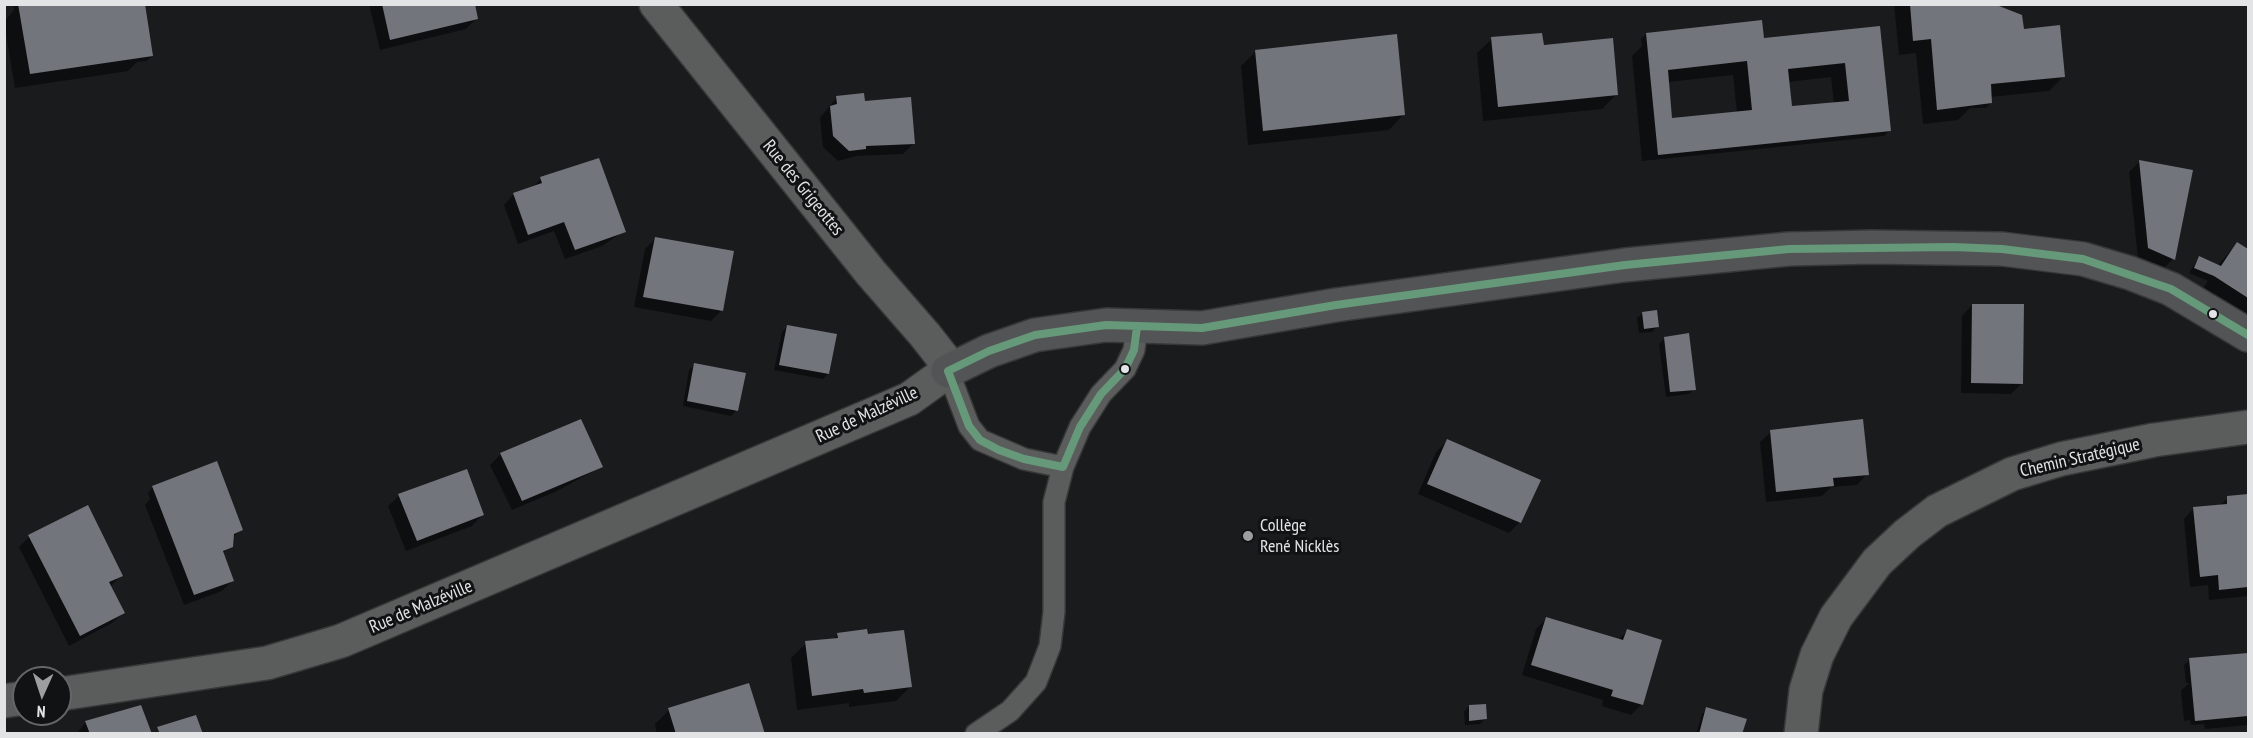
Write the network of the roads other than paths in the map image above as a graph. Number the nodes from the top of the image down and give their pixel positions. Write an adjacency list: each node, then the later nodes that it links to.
1 (656, 4): 4 (street, Rue des Grigeottes)
2 (1137, 327): 3 (street, Rue de Malzéville); 4 (street, Rue de Malzéville); 6 (lane)
3 (2248, 335)
4 (948, 371): 6 (lane); 7 (street, Rue de Malzéville)
5 (2248, 427): 9 (street, Chemin Stratégique)
6 (1063, 467): 8 (lane)
7 (72, 692)
8 (976, 734)
9 (1801, 734)

